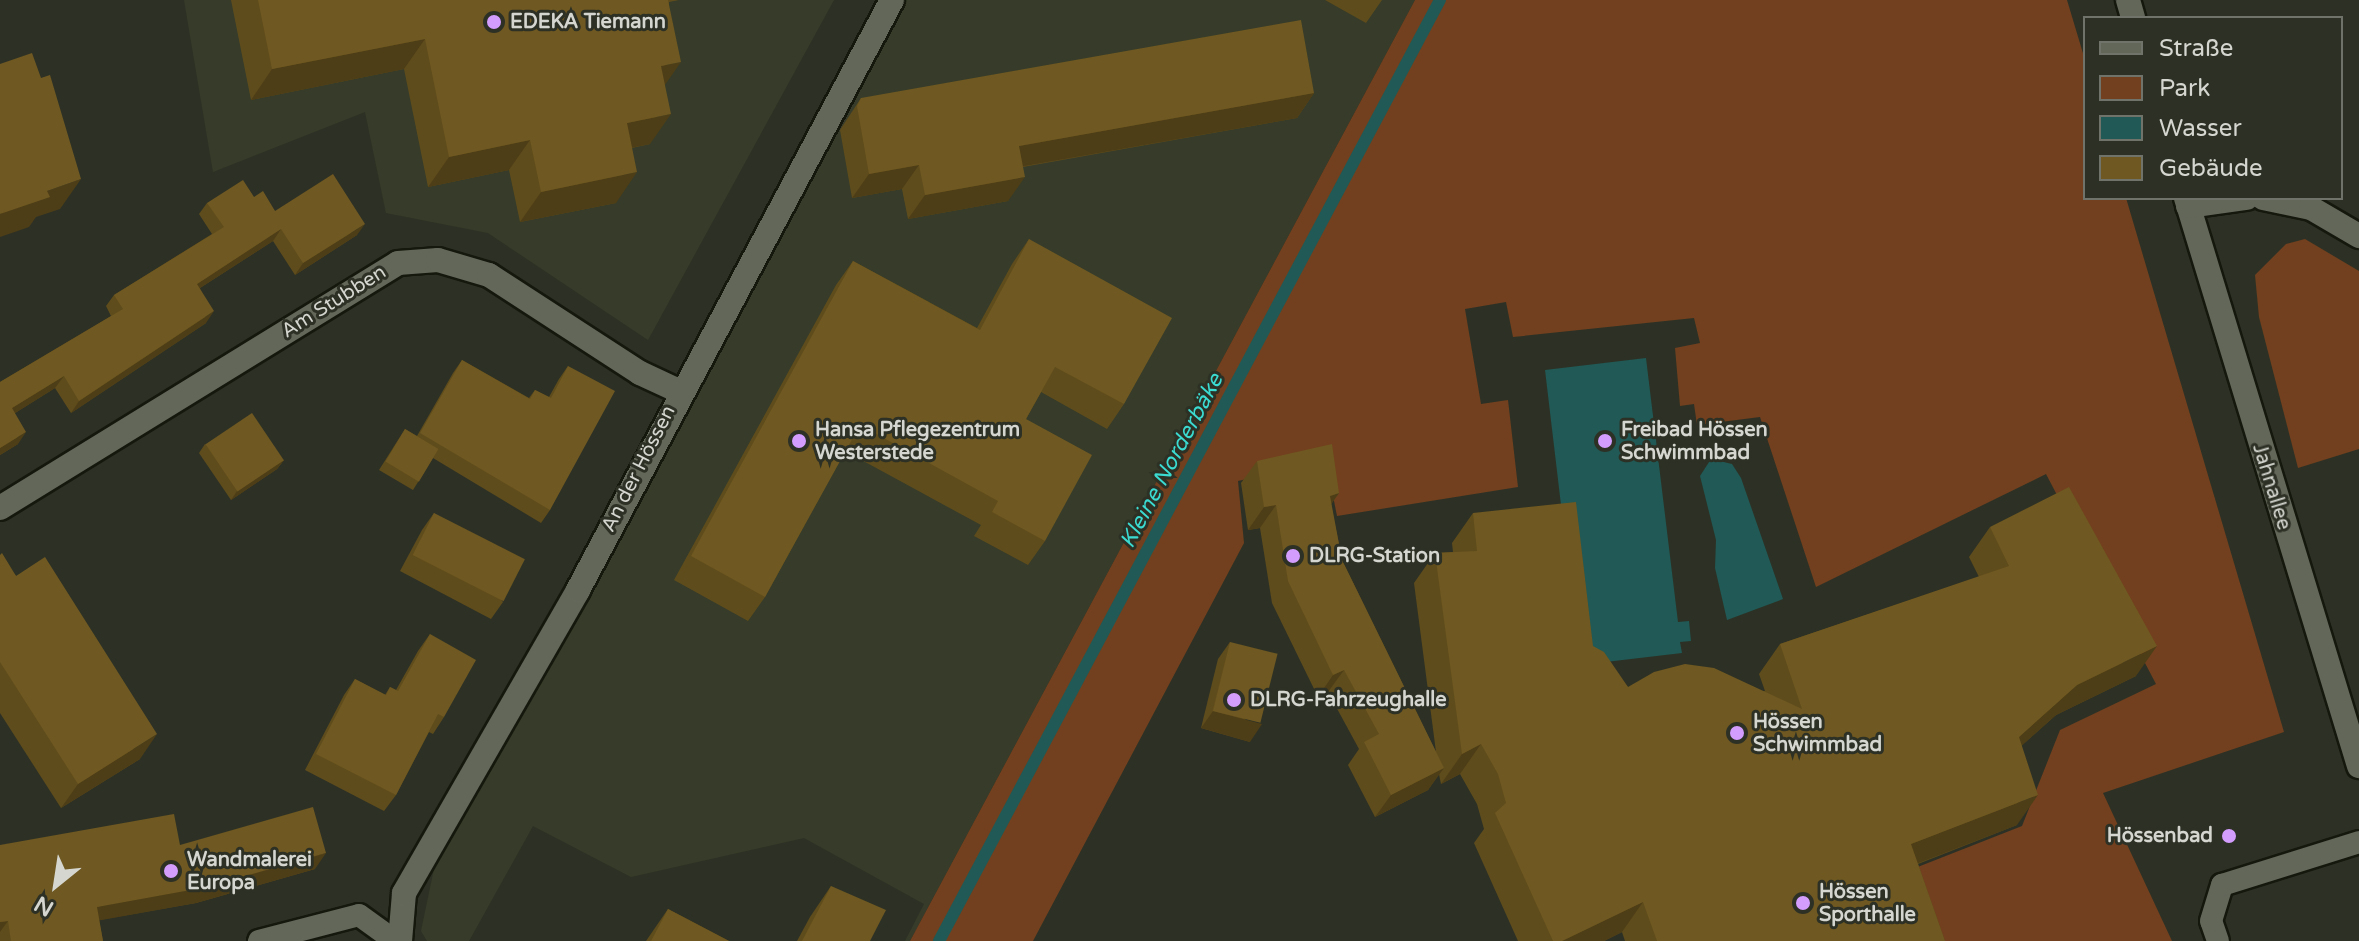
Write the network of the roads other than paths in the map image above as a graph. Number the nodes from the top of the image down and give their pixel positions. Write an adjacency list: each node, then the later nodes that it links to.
1 (892, 0): 6 (street, An der Hössen)
2 (2216, 200): 4 (street)
3 (2273, 200): 5 (street)
4 (2187, 202): 8 (street, Jahnallee)
5 (2359, 236)
6 (679, 391): 7 (street, Am Stubben); 11 (street, An der Hössen)
7 (0, 508)
8 (2359, 766)
9 (2359, 842): 12 (lane)
10 (259, 941): 11 (lane)
11 (398, 941)
12 (2218, 941)

